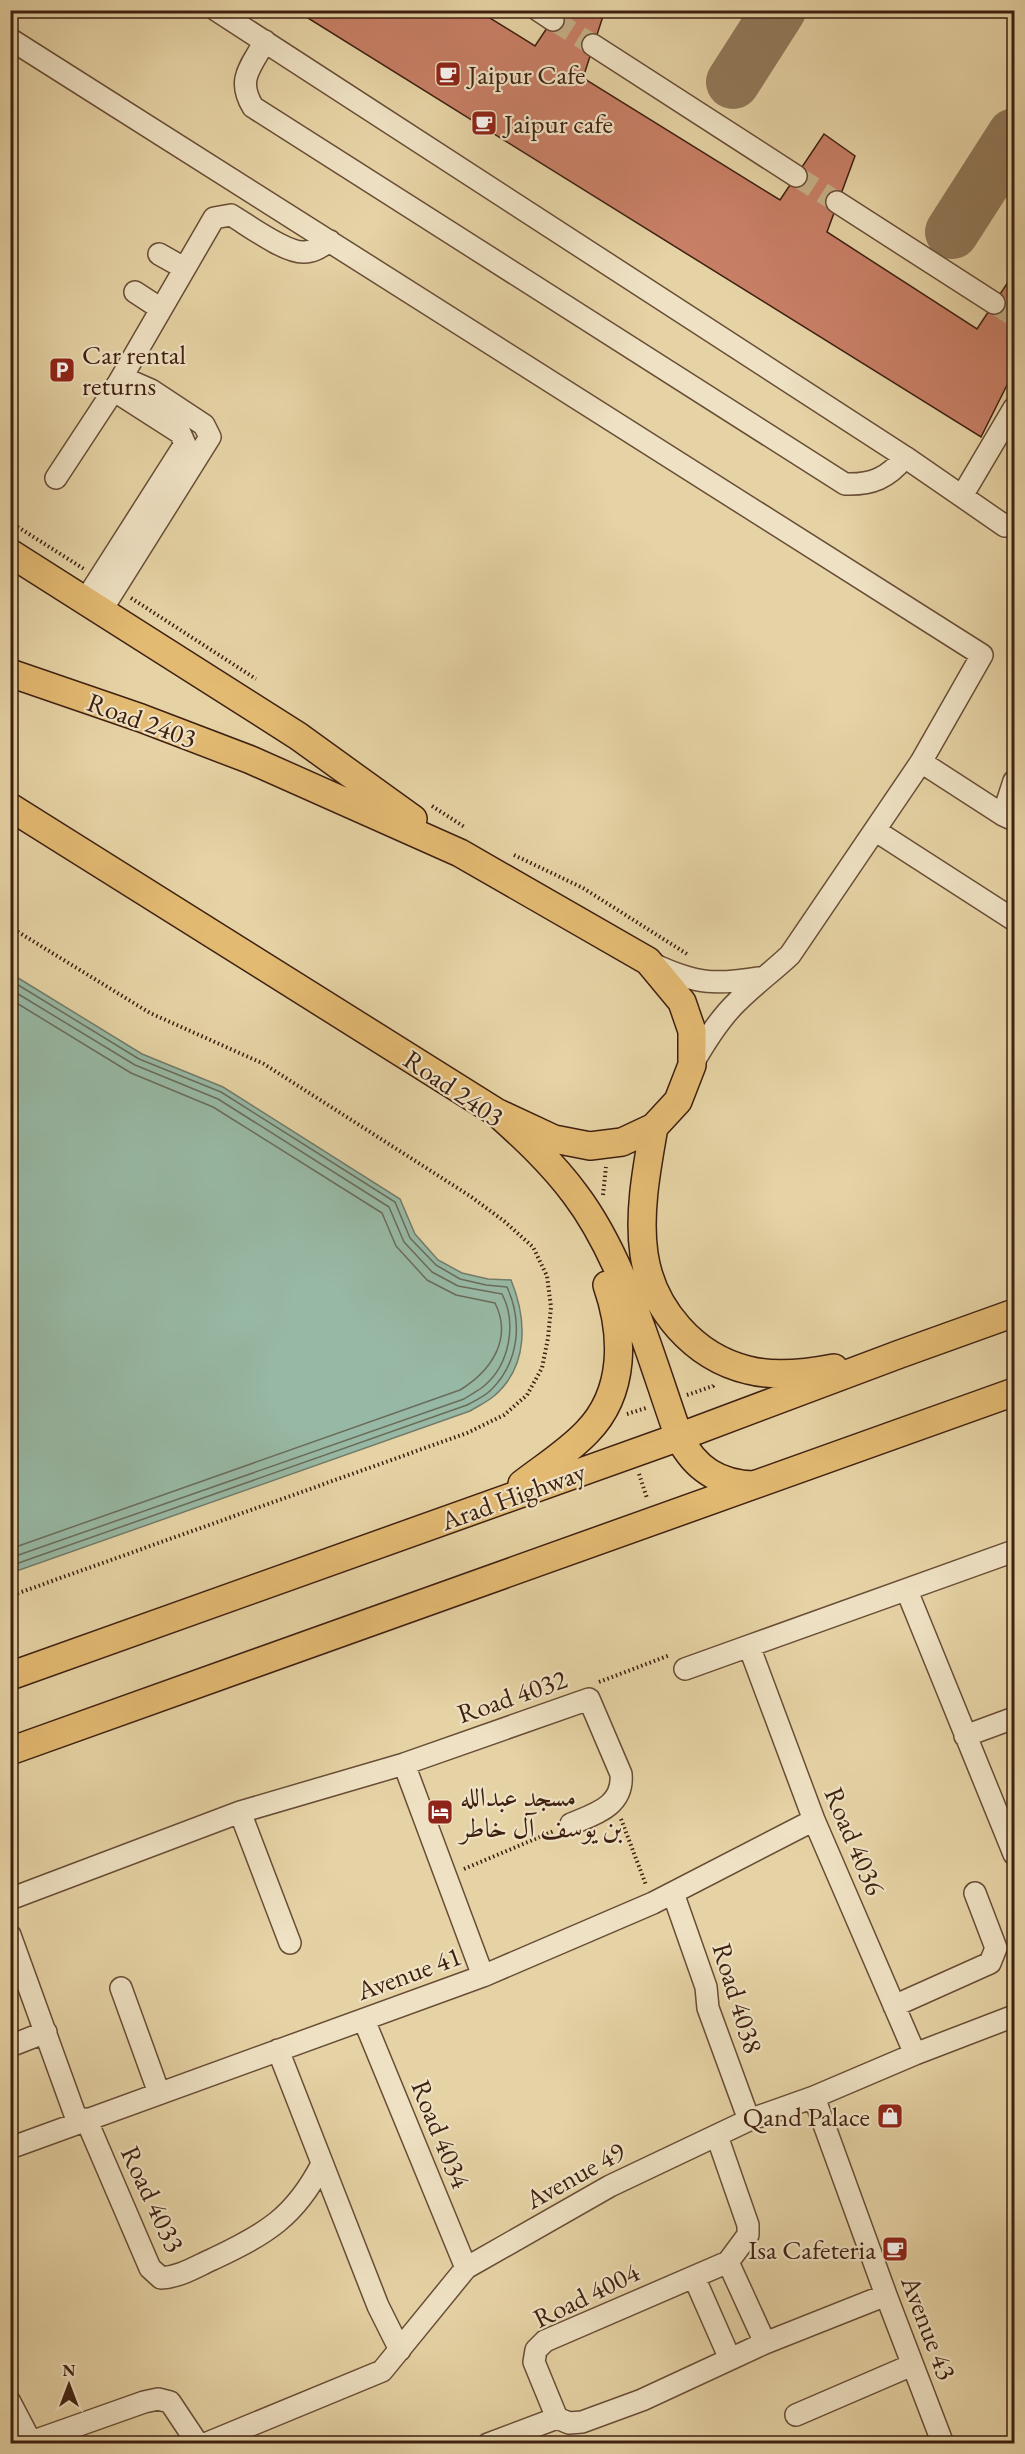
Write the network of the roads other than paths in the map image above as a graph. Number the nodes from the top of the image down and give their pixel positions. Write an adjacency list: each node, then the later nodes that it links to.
1 (216, 10): 3 (street)
2 (10, 39): 7 (street)
3 (265, 41): 15 (street); 15 (street)
4 (593, 45): 5 (street)
5 (796, 176)
6 (837, 202): 11 (street)
7 (330, 241): 9 (street); 22 (street)
8 (159, 254): 9 (street)
9 (184, 268): 12 (street)
10 (135, 292): 12 (street)
11 (994, 303)
12 (161, 309): 13 (street)
13 (116, 386): 16 (street); 20 (street)
14 (1014, 408): 17 (street)
15 (905, 457): 17 (street)
16 (56, 478)
17 (962, 496): 18 (street)
18 (1014, 526)
19 (10, 553): 20 (main road)
20 (93, 606): 27 (main road)
21 (10, 673): 27 (main road, Road 2403)
22 (921, 762): 25 (street); 26 (street)
23 (1014, 781): 25 (street)
24 (10, 807): 32 (main road, Road 2403)
25 (1009, 817)
26 (876, 831): 28 (street); 30 (street)
27 (460, 853): 29 (main road, Road 2403)
28 (1014, 920)
29 (648, 962): 30 (street); 31 (main road, Road 2403)
30 (768, 976): 31 (street)
31 (692, 1065): 33 (main road)
32 (496, 1112): 33 (main road); 34 (main road, Road 2403)
33 (654, 1127): 36 (main road)
34 (600, 1234): 38 (main road, Road 2403); 40 (main road)
35 (1014, 1313): 36 (main road, Arad Highway)
36 (900, 1354): 38 (main road, Arad Highway)
37 (1014, 1392): 39 (main road)
38 (679, 1437): 39 (main road, Road 2403); 40 (main road, Arad Highway)
39 (756, 1485): 48 (main road)
40 (501, 1500): 45 (main road, Arad Highway)
41 (1014, 1551): 42 (street)
42 (907, 1591): 43 (street); 47 (street)
43 (749, 1647): 44 (street); 51 (street, Road 4036)
44 (685, 1669)
45 (10, 1676)
46 (1014, 1718): 47 (street)
47 (965, 1736): 53 (street)
48 (10, 1751)
49 (404, 1764): 50 (street, Road 4032); 52 (street, Road 4032); 59 (street)
50 (240, 1812): 56 (street, Road 4032); 58 (street)
51 (814, 1821): 54 (street, Avenue 41); 61 (street, Road 4036)
52 (571, 1824)
53 (1014, 1854)
54 (673, 1893): 59 (street, Avenue 41); 70 (street, Road 4038)
55 (975, 1893): 61 (street)
56 (10, 1899)
57 (10, 1935): 64 (street, Road 4033)
58 (290, 1942)
59 (483, 1976): 63 (street, Avenue 41)
60 (121, 1988): 68 (street)
61 (894, 2006): 67 (street, Road 4036)
62 (1014, 2016): 67 (street, Avenue 49)
63 (364, 2020): 66 (street, Avenue 41); 76 (street, Road 4034)
64 (46, 2032): 65 (street); 71 (street, Road 4033)
65 (10, 2046)
66 (279, 2050): 68 (street, Avenue 41); 74 (street)
67 (915, 2054): 69 (street, Avenue 49)
68 (159, 2093): 71 (street, Avenue 41)
69 (814, 2097): 70 (street, Avenue 49); 78 (street, Avenue 43)
70 (749, 2120): 72 (street, Avenue 49)
71 (82, 2121): 73 (street, Avenue 41); 74 (street, Road 4033)
72 (717, 2136): 75 (street, Road 4004); 76 (street, Avenue 49)
73 (10, 2148)
74 (322, 2164): 80 (street)
75 (728, 2262): 77 (street, Road 4004); 79 (street)
76 (466, 2268): 80 (street, Avenue 49)
77 (694, 2277): 81 (street); 86 (street, Road 4004)
78 (886, 2295): 79 (street); 82 (street, Avenue 43)
79 (765, 2343): 81 (street)
80 (400, 2350): 89 (street, Avenue 49)
81 (730, 2359): 86 (street)
82 (912, 2365): 85 (street); 91 (street, Avenue 43)
83 (10, 2402): 87 (street)
84 (10, 2415): 87 (street)
85 (796, 2415)
86 (557, 2418): 90 (street)
87 (28, 2443): 88 (street)
88 (198, 2444)
89 (205, 2444)
90 (488, 2444)
91 (943, 2444)

